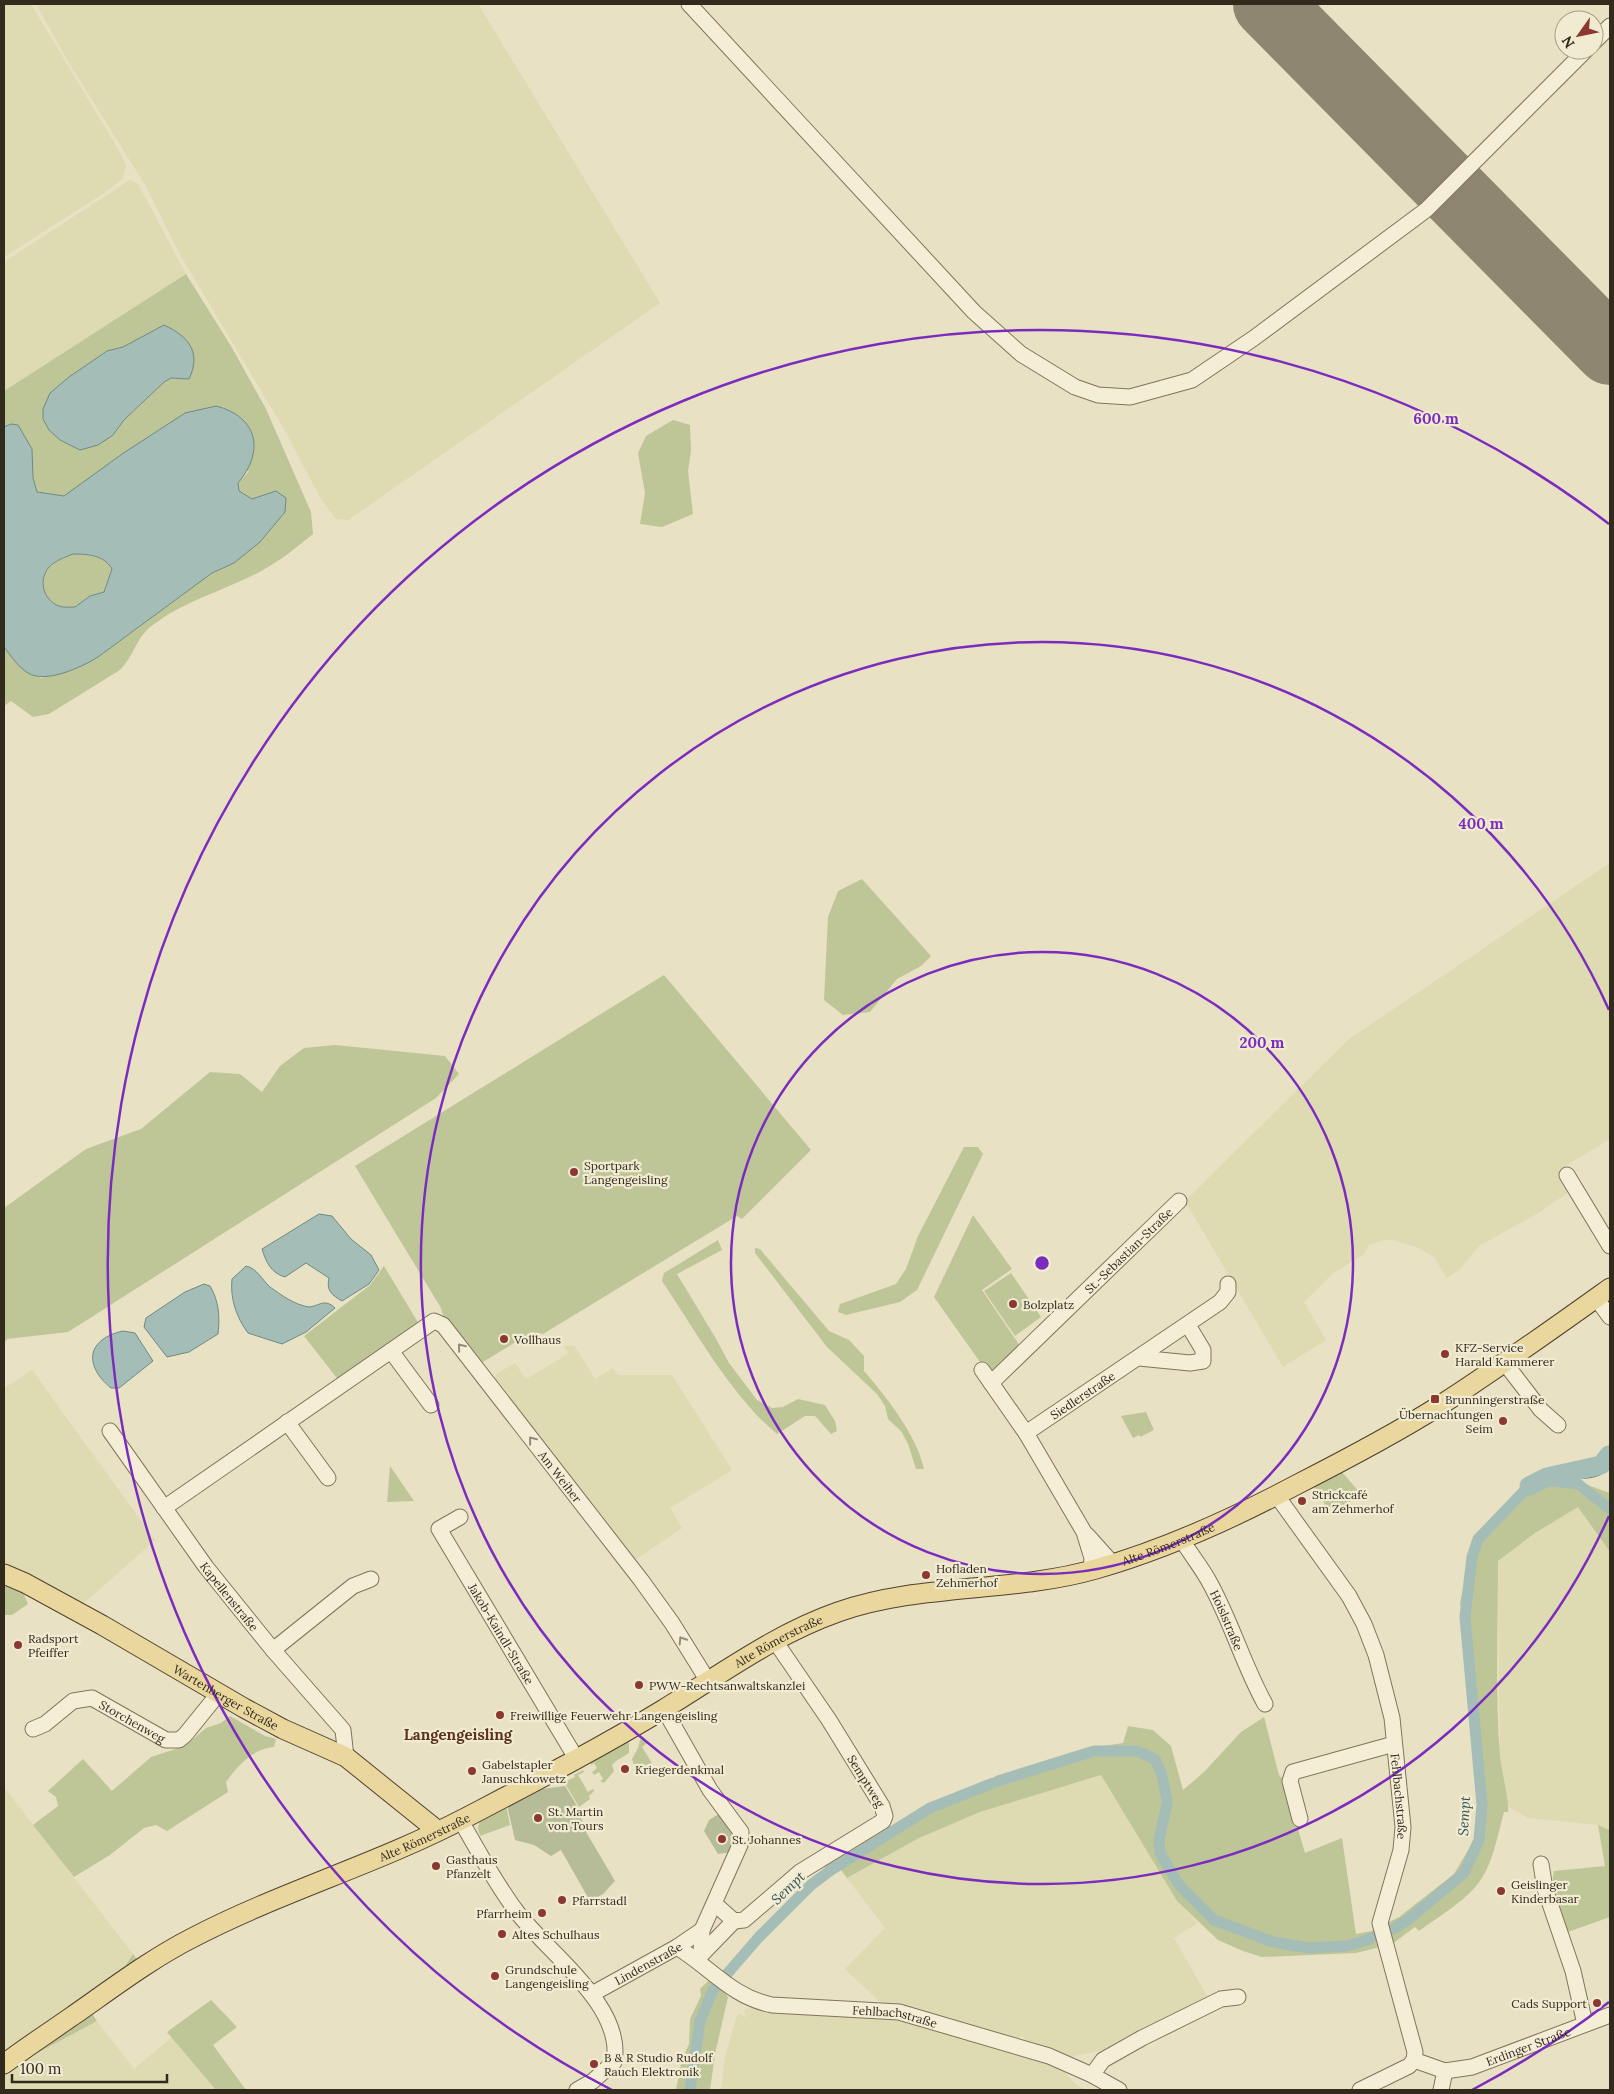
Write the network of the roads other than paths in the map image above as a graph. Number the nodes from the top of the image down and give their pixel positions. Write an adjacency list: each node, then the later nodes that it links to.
1 (689, 4): 2 (street)
2 (1576, 60)
3 (1567, 1175): 5 (street)
4 (1179, 1201): 14 (street, St.-Sebastian-Straße)
5 (1610, 1246)
6 (1228, 1284): 9 (street, Siedlerstraße)
7 (1603, 1293): 8 (street); 12 (main road, Alte Römerstraße)
8 (1610, 1317)
9 (1188, 1325): 11 (street, Siedlerstraße); 11 (street)
10 (391, 1351): 15 (street); 16 (street, Am Weiher); 32 (street, Am Weiher, one-way to 10)
11 (1139, 1358): 19 (street, Siedlerstraße)
12 (1504, 1362): 17 (street); 21 (main road, Alte Römerstraße)
13 (982, 1370): 14 (street)
14 (992, 1383): 19 (street)
15 (430, 1405)
16 (287, 1422): 20 (street); 22 (street, Am Weiher)
17 (1558, 1425)
18 (110, 1431): 22 (street, Kapellenstraße)
19 (1026, 1433): 24 (street)
20 (328, 1478)
21 (1277, 1496): 25 (main road, Alte Römerstraße); 37 (street, Fehlbachstraße)
22 (164, 1508): 31 (street, Kapellenstraße)
23 (460, 1516): 39 (street, Jakob-Kaindl-Straße)
24 (1084, 1532): 26 (street); 27 (street)
25 (1182, 1540): 26 (main road, Alte Römerstraße); 34 (street, Hoislstraße)
26 (1113, 1564): 27 (main road, Alte Römerstraße)
27 (1091, 1570): 30 (main road, Alte Römerstraße)
28 (4, 1574): 33 (main road, Wartenberger Straße)
29 (371, 1579): 31 (street)
30 (775, 1641): 32 (main road, Alte Römerstraße); 45 (street, Semptweg)
31 (273, 1650): 38 (street, Kapellenstraße)
32 (708, 1681): 35 (main road, Alte Römerstraße)
33 (219, 1693): 36 (street, Storchenweg); 38 (main road, Wartenberger Straße)
34 (1265, 1704)
35 (664, 1709): 39 (main road, Alte Römerstraße); 44 (street, Lindenstraße)
36 (33, 1729)
37 (1394, 1744): 40 (street); 53 (street, Fehlbachstraße)
38 (346, 1757): 42 (main road, Wartenberger Straße)
39 (576, 1758): 41 (main road, Alte Römerstraße)
40 (1300, 1819)
41 (461, 1820): 42 (main road, Alte Römerstraße); 49 (street)
42 (438, 1831): 54 (main road, Alte Römerstraße)
43 (1541, 1864): 52 (street)
44 (715, 1904): 45 (street); 46 (street, Lindenstraße)
45 (734, 1921): 48 (street, Lindenstraße)
46 (702, 1930): 47 (street, Lindenstraße); 48 (street, Lindenstraße)
47 (677, 1947): 48 (street, Fehlbachstraße); 49 (street, Lindenstraße)
48 (700, 1957): 56 (street, Fehlbachstraße)
49 (592, 1994): 57 (street)
50 (1238, 1997): 56 (street)
51 (1610, 2015): 52 (street, Erdinger Straße)
52 (1585, 2024): 55 (street, Erdinger Straße)
53 (1414, 2060): 55 (street, Erdinger Straße); 59 (street)
54 (4, 2064)
55 (1445, 2071): 60 (street)
56 (1092, 2075): 58 (street, Fehlbachstraße)
57 (577, 2090)
58 (1119, 2090)
59 (1360, 2090)
60 (1441, 2090)

